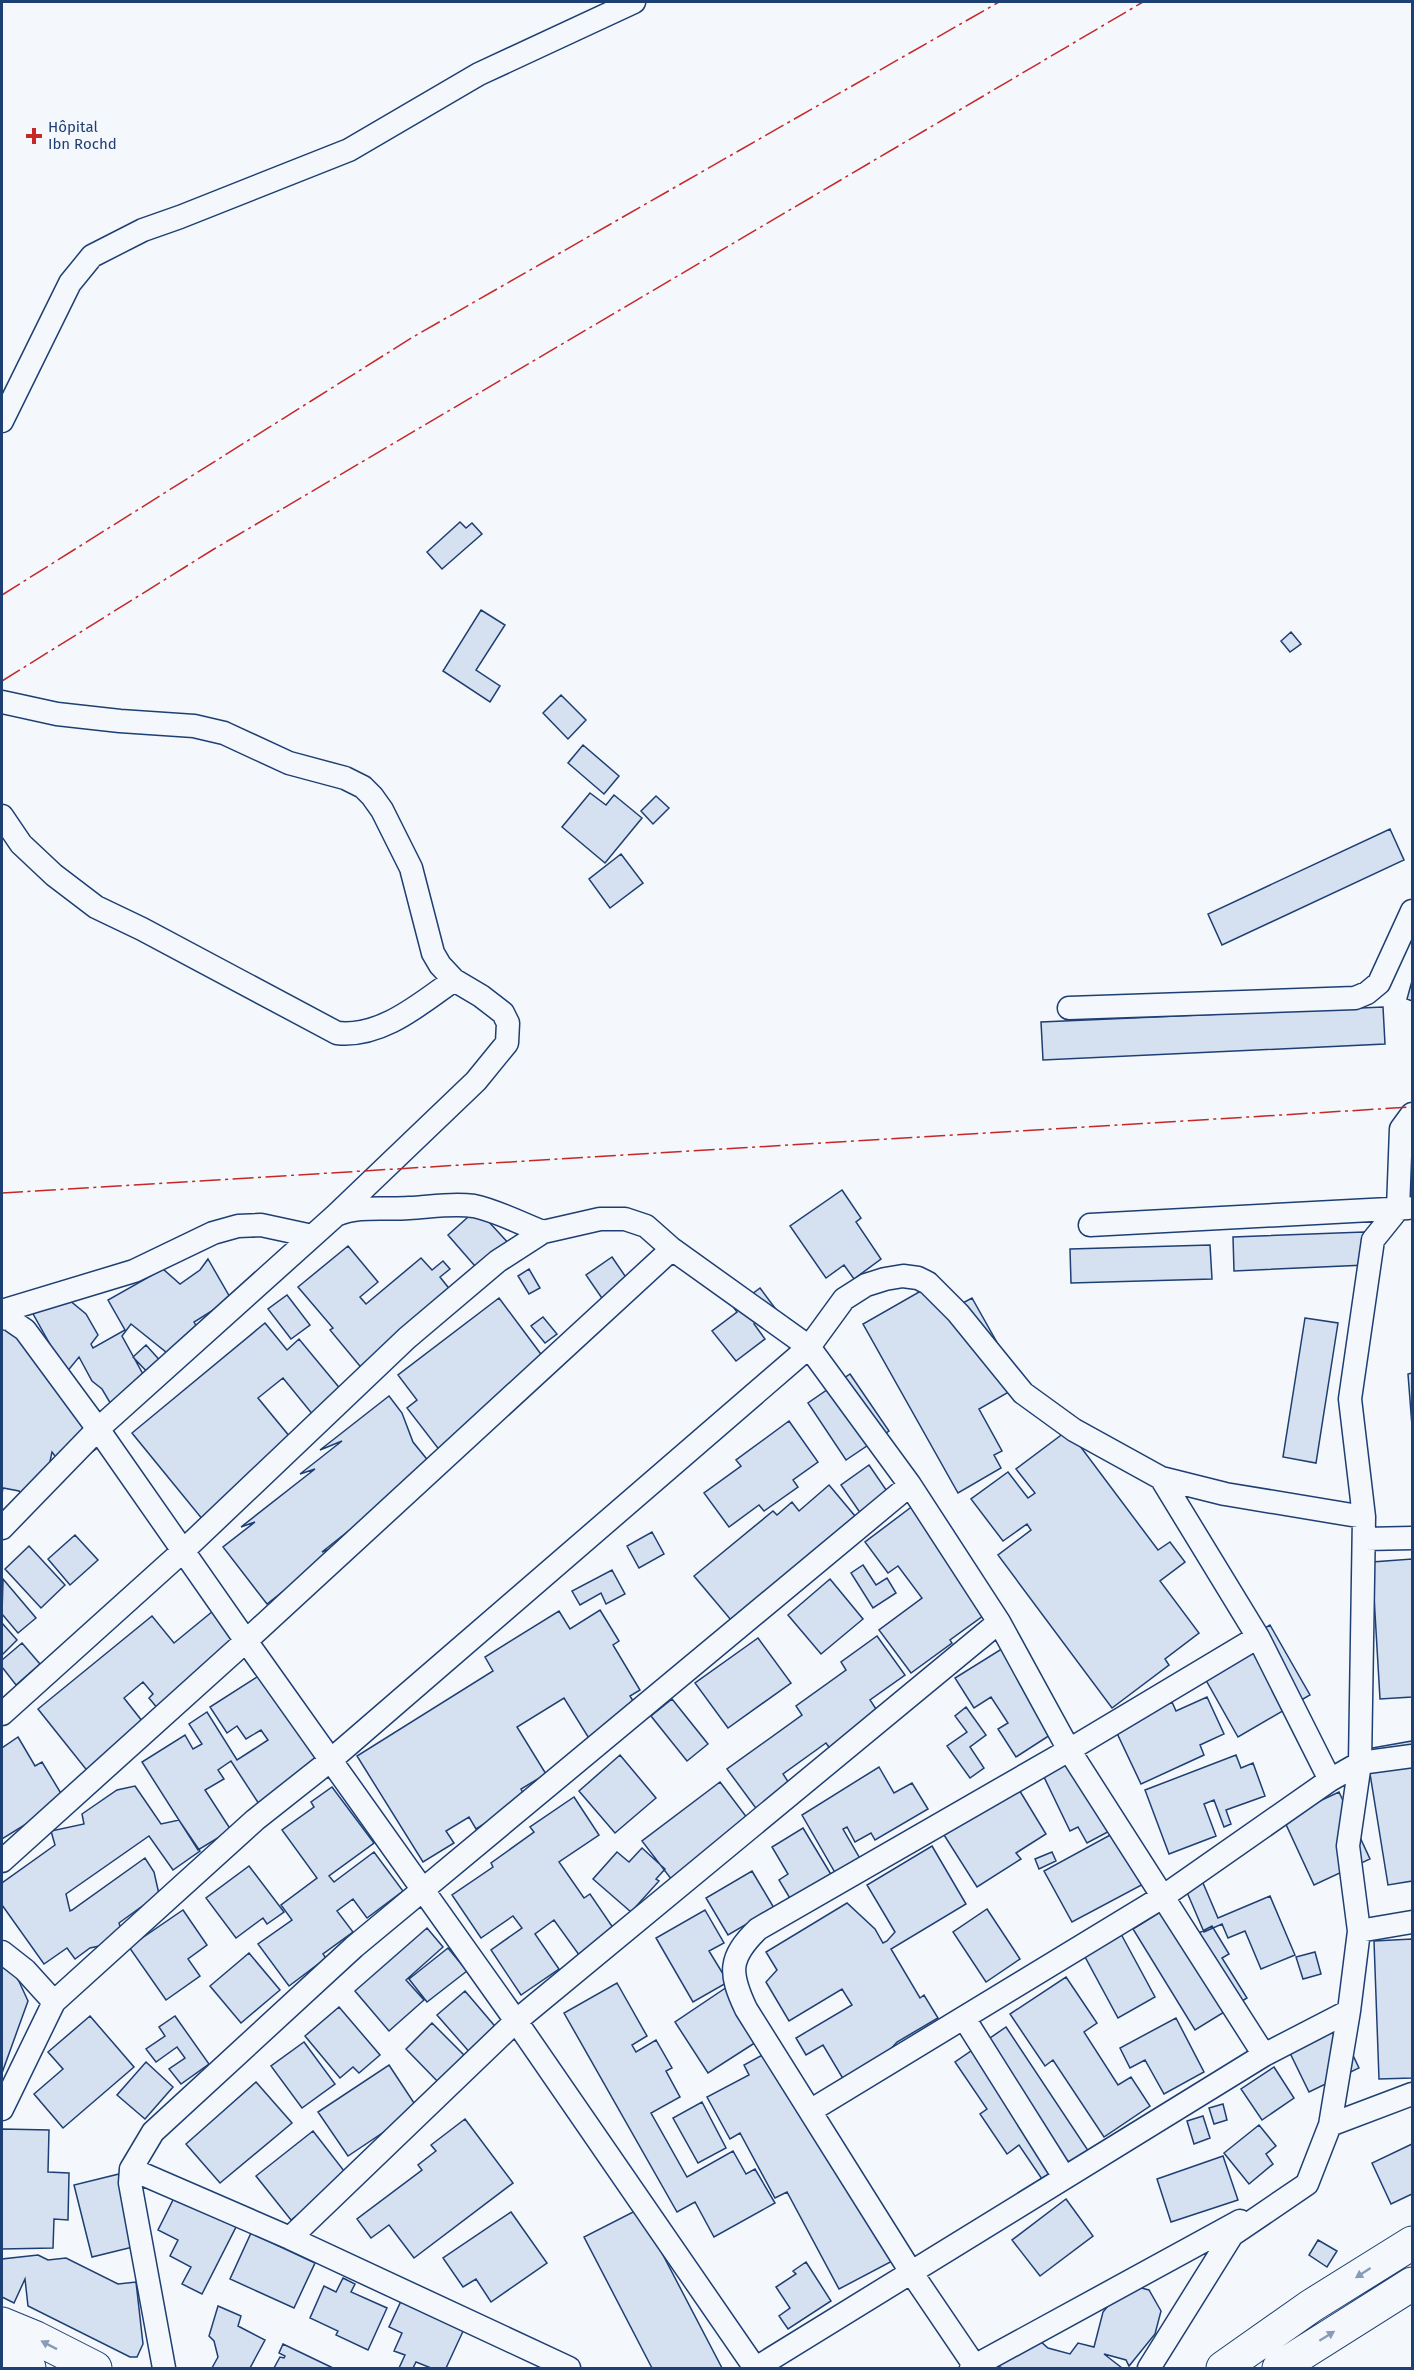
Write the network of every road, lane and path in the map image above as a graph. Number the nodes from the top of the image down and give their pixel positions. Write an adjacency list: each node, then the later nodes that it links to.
1 (633, 2): 2 (street)
2 (2, 421)
3 (2, 705): 6 (street)
4 (2, 816): 6 (street)
5 (1413, 911): 7 (street)
6 (454, 980): 10 (street)
7 (1069, 1008)
8 (1413, 1114): 9 (street)
9 (1406, 1208): 11 (street); 22 (street)
10 (336, 1215): 12 (street); 13 (street)
11 (1090, 1225)
12 (543, 1232): 14 (street); 24 (street)
13 (312, 1236): 15 (street); 18 (street)
14 (672, 1249): 17 (street); 27 (street)
15 (2, 1311)
16 (2, 1318): 18 (street)
17 (809, 1347): 19 (street); 20 (street); 31 (street)
18 (98, 1429): 21 (street); 24 (street)
19 (1161, 1478): 22 (street); 26 (street)
20 (910, 1485): 25 (street); 35 (street)
21 (2, 1528)
22 (1364, 1528): 23 (street); 32 (street)
23 (1413, 1538)
24 (184, 1550): 27 (street); 28 (street)
25 (999, 1622): 29 (street); 43 (street)
26 (1258, 1636): 29 (street); 33 (street)
27 (246, 1641): 31 (street); 34 (street)
28 (2, 1714)
29 (1069, 1750): 36 (street); 47 (street)
30 (1413, 1756): 32 (street)
31 (332, 1760): 35 (street); 40 (street)
32 (1360, 1763): 33 (street); 38 (street)
33 (1330, 1780): 36 (street)
34 (2, 1861)
35 (423, 1890): 43 (street); 49 (street)
36 (1164, 1896): 42 (street); 44 (street)
37 (1413, 1922): 38 (street)
38 (1359, 1931): 41 (street)
39 (2, 1952): 40 (street)
40 (54, 2002): 46 (street)
41 (1349, 2011): 44 (street); 48 (street)
42 (964, 2018): 47 (street); 50 (street)
43 (516, 2021): 52 (street); 63 (street)
44 (1264, 2055): 50 (street)
45 (1413, 2094): 48 (street)
46 (2, 2109)
47 (810, 2111): 54 (street)
48 (1330, 2125): 51 (street)
49 (131, 2169): 52 (street); 61 (street)
50 (1064, 2177): 54 (street)
51 (1307, 2184): 58 (street); 64 (street)
52 (290, 2238): 62 (street)
53 (1413, 2242): 65 (highway, one-way to 65)
54 (911, 2272): 58 (street); 63 (street)
55 (1413, 2284): 66 (highway, one-way to 55)
56 (2, 2324): 60 (highway, one-way to 56)
57 (2, 2355): 59 (highway)
58 (973, 2367)
59 (29, 2368)
60 (94, 2368)
61 (164, 2368)
62 (568, 2368)
63 (755, 2368)
64 (1149, 2368)
65 (1223, 2368)
66 (1279, 2368)

